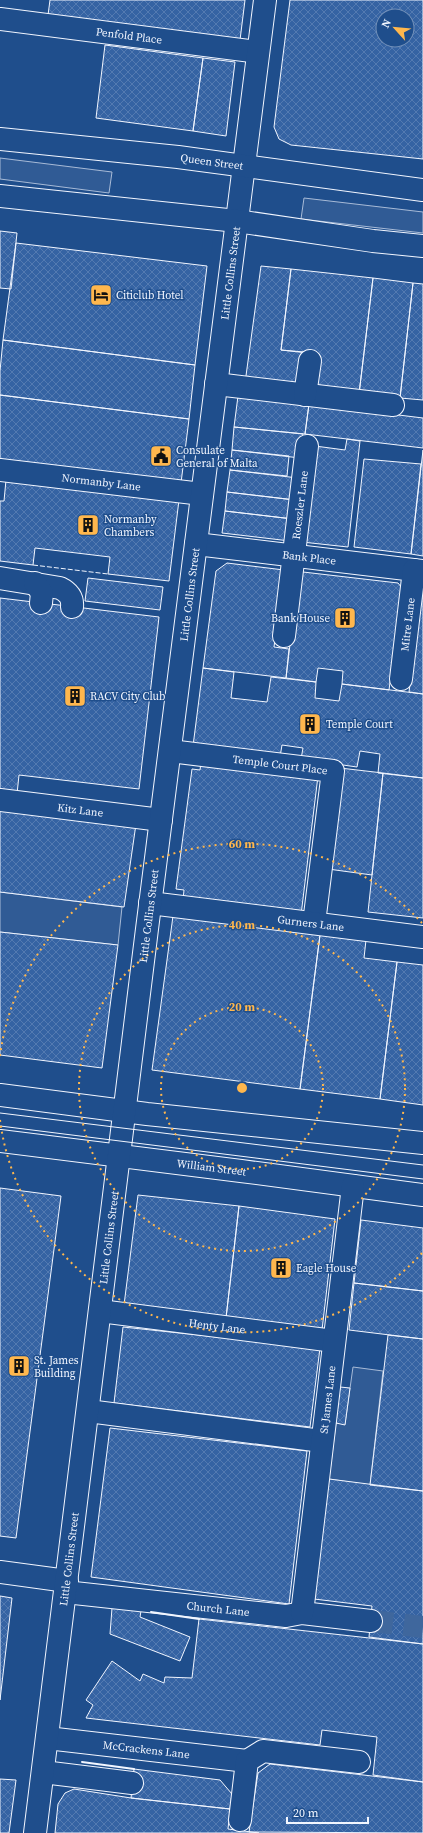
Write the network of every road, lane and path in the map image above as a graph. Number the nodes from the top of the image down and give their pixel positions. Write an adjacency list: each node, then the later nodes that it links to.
1 (265, 0): 3 (street, Little Collins Street)
2 (0, 19): 3 (street, Penfold Place)
3 (258, 52): 5 (street, Little Collins Street)
4 (0, 139): 5 (street, Queen Street)
5 (244, 166): 6 (street, Queen Street); 8 (street, Little Collins Street)
6 (423, 190)
7 (0, 196): 8 (street)
8 (237, 222): 9 (street); 11 (street, Little Collins Street)
9 (423, 246)
10 (310, 361): 12 (street)
11 (216, 384): 12 (street); 16 (street, Little Collins Street)
12 (305, 395): 13 (street)
13 (393, 405)
14 (307, 446): 18 (street, Roeszler Lane)
15 (0, 470): 16 (street, Normanby Lane)
16 (202, 494): 17 (street, Little Collins Street)
17 (196, 544): 18 (street, Bank Place); 26 (street, Little Collins Street)
18 (294, 556): 19 (street, Bank Place); 24 (street, Roeszler Lane)
19 (419, 570): 25 (street, Mitre Lane)
20 (0, 578): 21 (street)
21 (34, 582): 22 (street); 23 (street)
22 (41, 603)
23 (72, 607)
24 (284, 636)
25 (401, 679)
26 (170, 750): 28 (street, Little Collins Street); 30 (street, Temple Court Place)
27 (0, 800): 28 (street, Kitz Lane)
28 (161, 820): 29 (street, Little Collins Street)
29 (150, 903): 30 (street, Gurners Lane); 33 (street, Little Collins Street)
30 (314, 923): 31 (street, Gurners Lane)
31 (423, 937)
32 (0, 1095): 33 (street)
33 (126, 1111): 35 (street); 36 (street, Little Collins Street)
34 (0, 1141): 36 (street, William Street)
35 (423, 1143)
36 (120, 1156): 37 (street, William Street); 39 (street, Little Collins Street)
37 (353, 1186): 38 (street, William Street); 40 (street, St James Lane)
38 (423, 1195)
39 (100, 1311): 40 (street, Henty Lane); 41 (street, Little Collins Street)
40 (334, 1341): 42 (street, St James Lane)
41 (88, 1411): 42 (street); 44 (street, Little Collins Street)
42 (322, 1441): 45 (street, St James Lane)
43 (0, 1572): 44 (street, Church Lane)
44 (66, 1586): 45 (street, Church Lane); 47 (street, Little Collins Street)
45 (302, 1613): 46 (street, Church Lane)
46 (371, 1620)
47 (47, 1738): 48 (street, McCrackens Lane); 50 (street, Little Collins Street)
48 (247, 1762): 49 (street); 52 (street)
49 (359, 1762)
50 (43, 1772): 51 (street); 53 (street, Little Collins Street)
51 (132, 1783)
52 (240, 1820)
53 (35, 1833)

